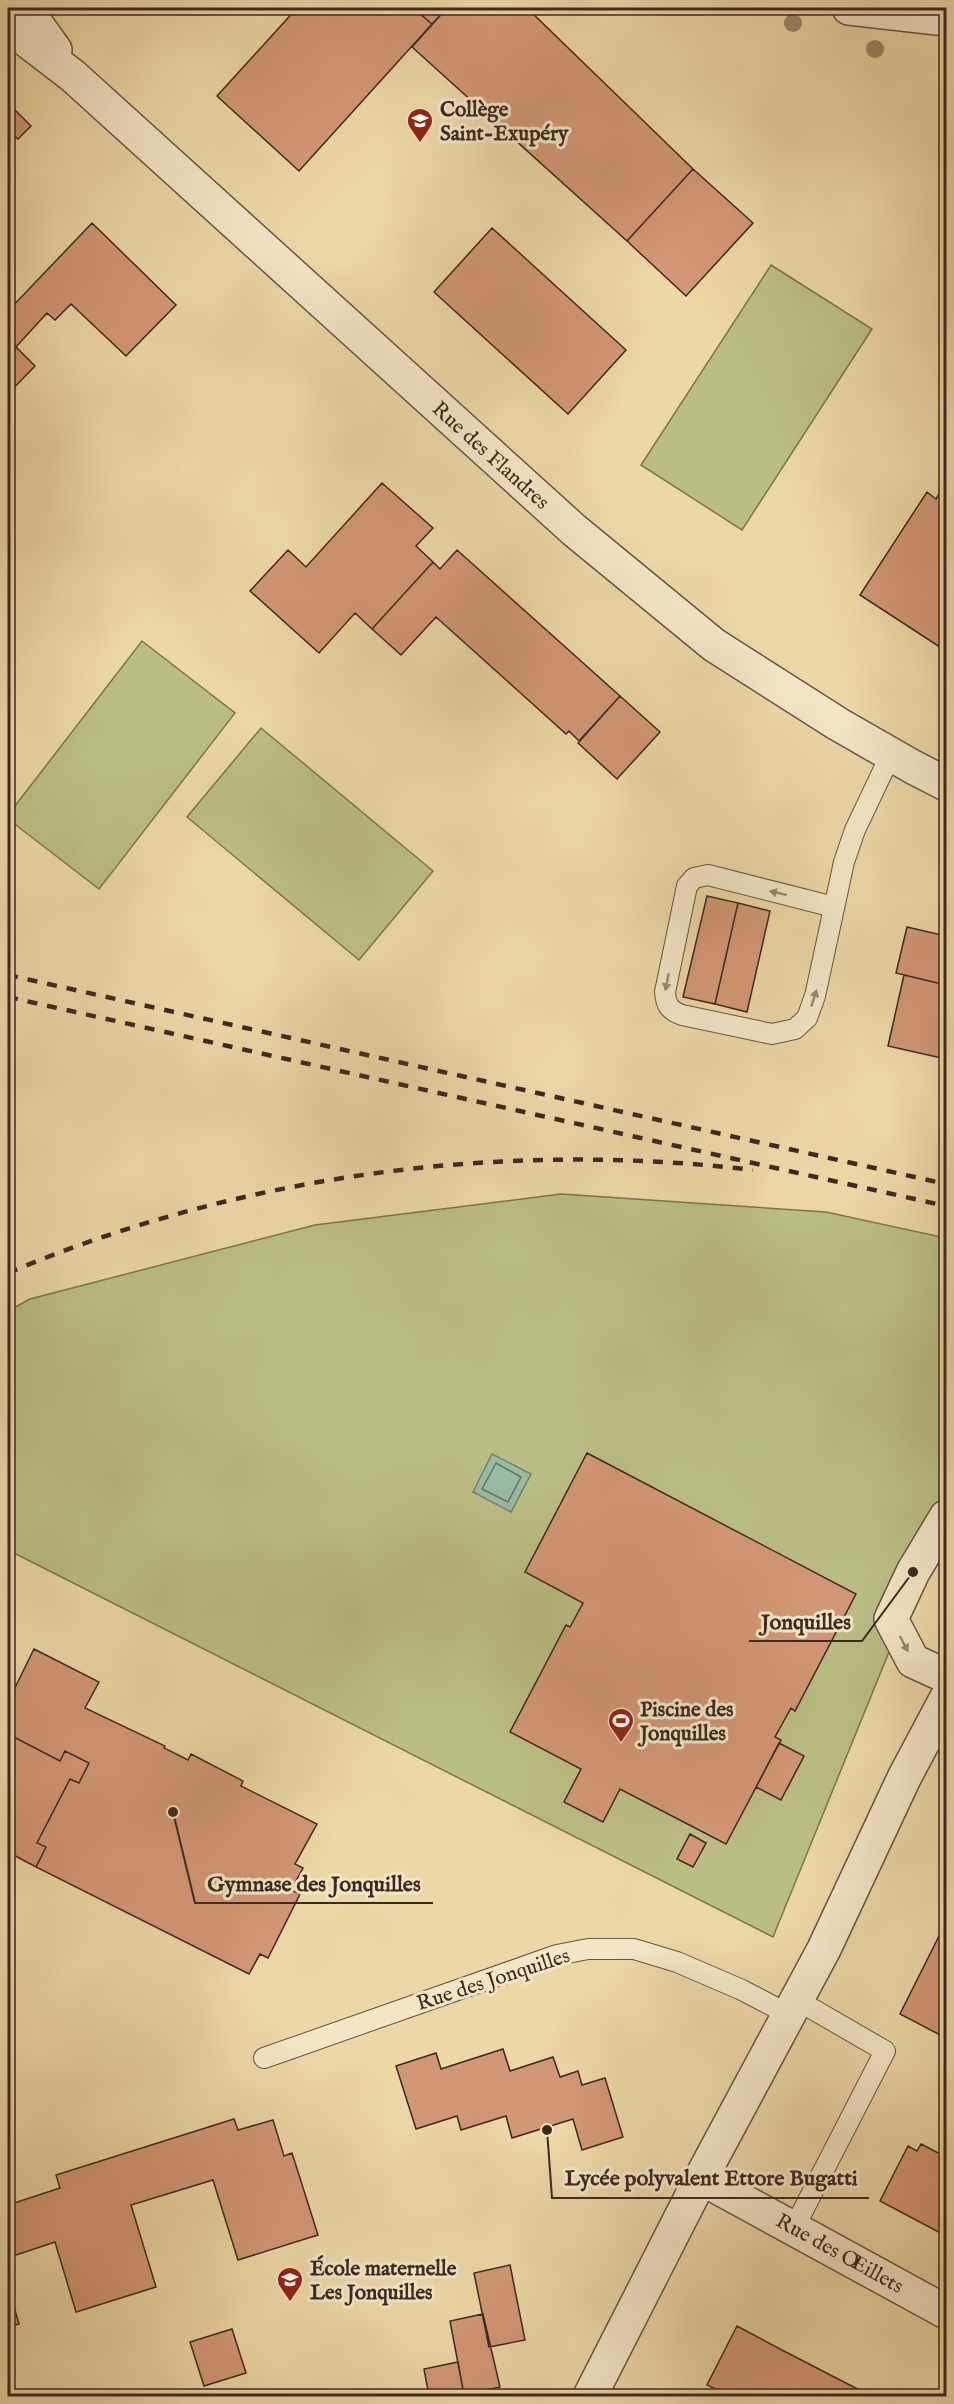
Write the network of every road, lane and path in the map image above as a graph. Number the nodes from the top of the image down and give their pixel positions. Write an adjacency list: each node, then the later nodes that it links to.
1 (24, 8): 5 (street, Rue des Flandres)
2 (849, 8): 3 (street)
3 (928, 14)
4 (8, 26): 5 (street, Rue des Flandres)
5 (73, 76): 6 (street, Rue des Flandres)
6 (891, 754): 7 (street, Rue des Flandres); 8 (lane)
7 (946, 784)
8 (834, 907): 8 (lane, one-way to 8)
9 (946, 1517): 10 (street, one-way to 10)
10 (946, 1676)
11 (946, 1699): 12 (street)
12 (793, 2007): 13 (lane, Rue des Jonquilles); 14 (street); 15 (lane, Rue des Jonquilles)
13 (264, 2058)
14 (701, 2178): 15 (street, Rue des Œillets); 17 (street)
15 (794, 2228): 16 (street, Rue des Œillets)
16 (946, 2312)
17 (590, 2397)

